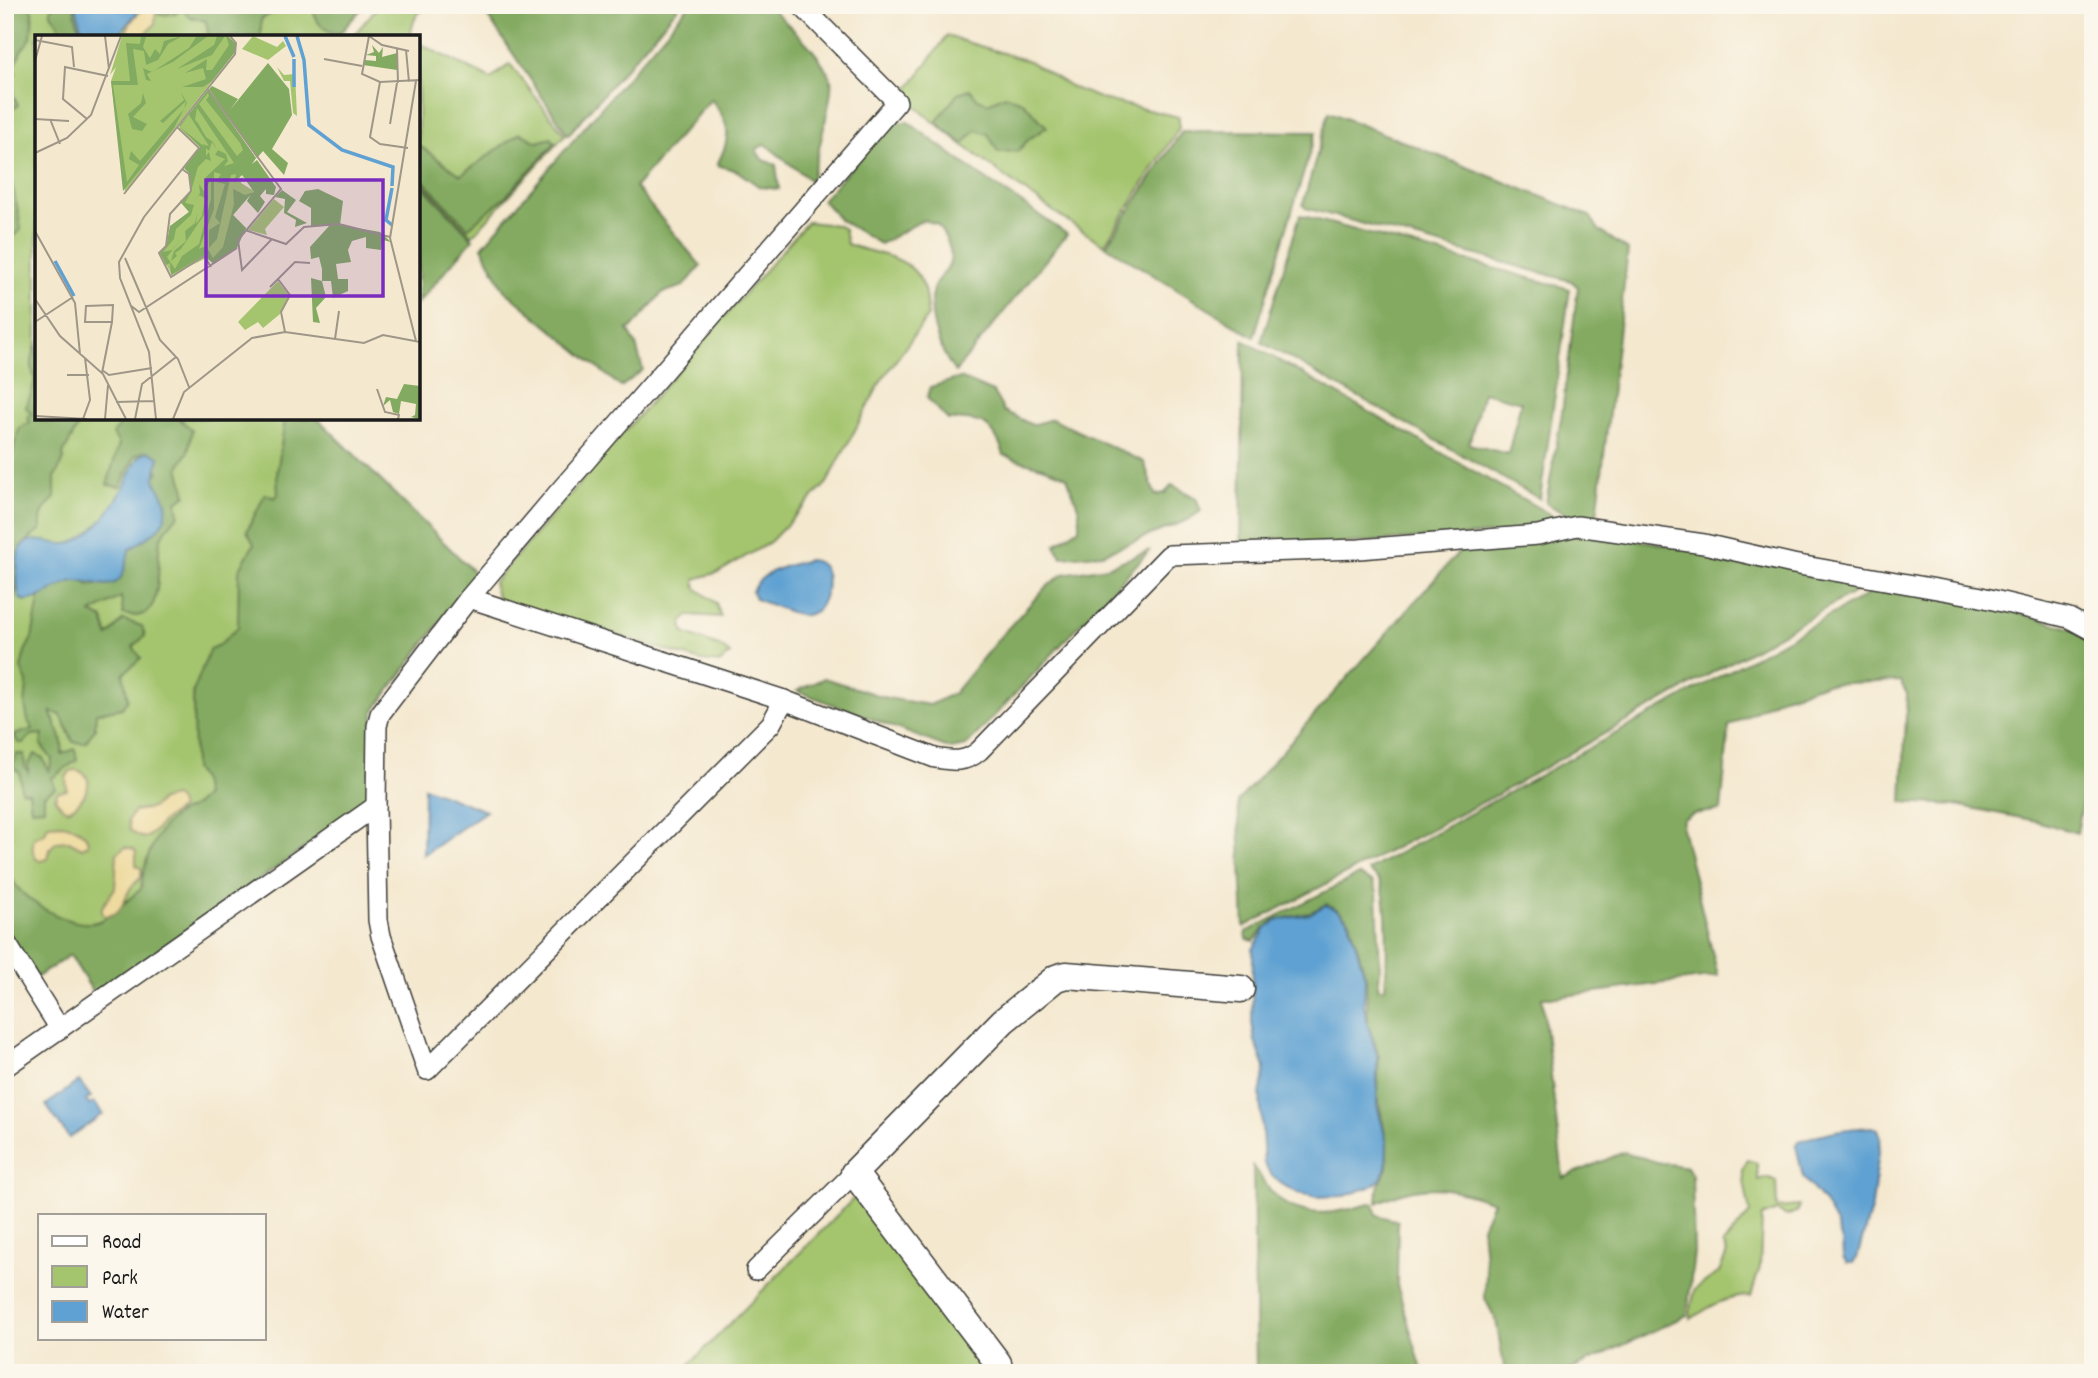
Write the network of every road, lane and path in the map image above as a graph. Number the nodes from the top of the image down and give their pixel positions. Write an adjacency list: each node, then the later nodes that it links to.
1 (802, 5): 2 (street)
2 (469, 598): 4 (street); 5 (street)
3 (2093, 631): 4 (street)
4 (784, 700): 5 (street)
5 (376, 806): 8 (street)
6 (5, 942): 8 (street)
7 (1241, 989): 10 (street)
8 (60, 1029): 9 (street)
9 (5, 1068)
10 (854, 1173): 11 (street); 12 (street)
11 (756, 1270)
12 (993, 1373)

